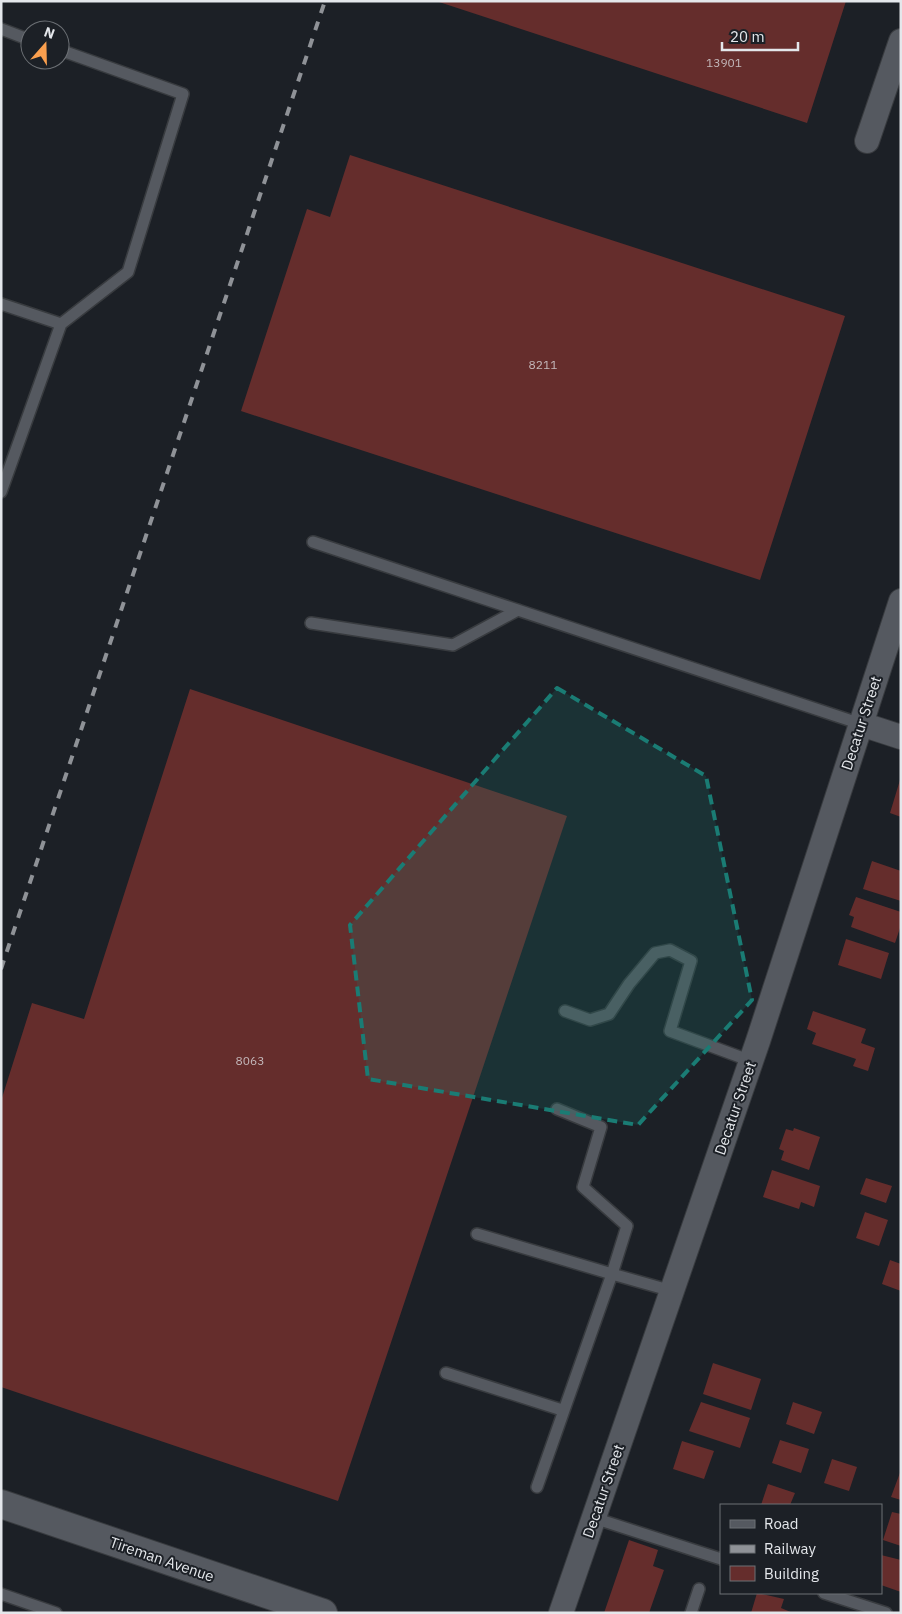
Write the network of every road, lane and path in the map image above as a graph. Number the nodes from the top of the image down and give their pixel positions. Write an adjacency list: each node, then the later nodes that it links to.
1 (1, 29): 2 (lane)
2 (20, 36)
3 (901, 41): 5 (street)
4 (70, 54): 7 (lane)
5 (868, 141)
6 (1, 304): 7 (lane)
7 (61, 324): 8 (lane)
8 (1, 492)
9 (313, 542): 11 (lane)
10 (901, 601): 13 (street, Decatur Street)
11 (518, 610): 12 (lane); 13 (lane)
12 (311, 623)
13 (861, 724): 14 (street); 16 (street, Decatur Street)
14 (901, 737)
15 (565, 1011): 16 (lane)
16 (751, 1061): 20 (street, Decatur Street)
17 (557, 1109): 19 (lane)
18 (477, 1234): 19 (lane)
19 (612, 1274): 20 (lane); 22 (lane)
20 (672, 1291): 25 (street, Decatur Street)
21 (446, 1373): 22 (lane)
22 (562, 1410): 23 (lane)
23 (536, 1486)
24 (1, 1504): 31 (street, Tireman Avenue)
25 (594, 1518): 26 (lane); 32 (street, Decatur Street)
26 (720, 1559)
27 (698, 1589): 33 (lane)
28 (1, 1594): 30 (lane)
29 (827, 1594): 34 (lane)
30 (56, 1613)
31 (322, 1613)
32 (561, 1613)
33 (691, 1613)
34 (886, 1613)

